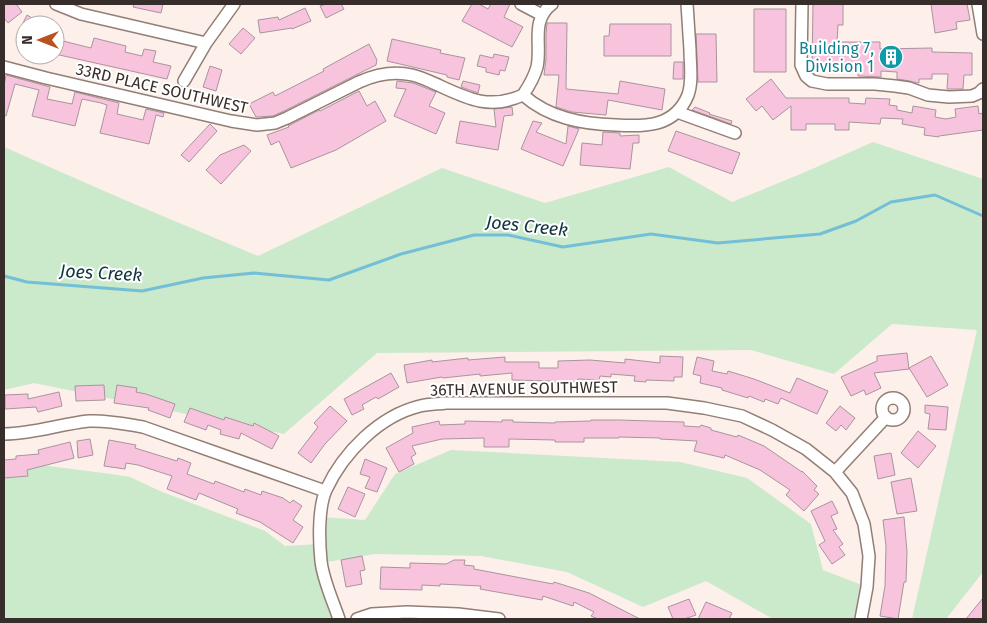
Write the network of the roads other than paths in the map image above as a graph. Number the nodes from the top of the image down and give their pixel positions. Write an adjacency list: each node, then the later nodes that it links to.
1 (56, 4): 10 (street)
2 (234, 4): 10 (street)
3 (522, 4): 8 (street)
4 (552, 4): 8 (street)
5 (687, 4): 15 (street)
6 (802, 4): 13 (street)
7 (978, 4): 9 (street)
8 (542, 15): 14 (street)
9 (983, 34)
10 (206, 44): 12 (street)
11 (4, 67): 14 (street, 33RD PLACE SOUTHWEST)
12 (184, 80)
13 (979, 92)
14 (523, 96): 15 (street)
15 (677, 112): 16 (street)
16 (735, 133)
17 (886, 417): 19 (street)
18 (4, 434): 20 (street)
19 (835, 472): 20 (street, 36TH AVENUE SOUTHWEST); 24 (street, 36TH AVENUE SOUTHWEST)
20 (325, 491): 21 (street, 36TH AVENUE SOUTHWEST)
21 (340, 619)
22 (357, 619): 23 (street)
23 (499, 619)
24 (861, 619)

